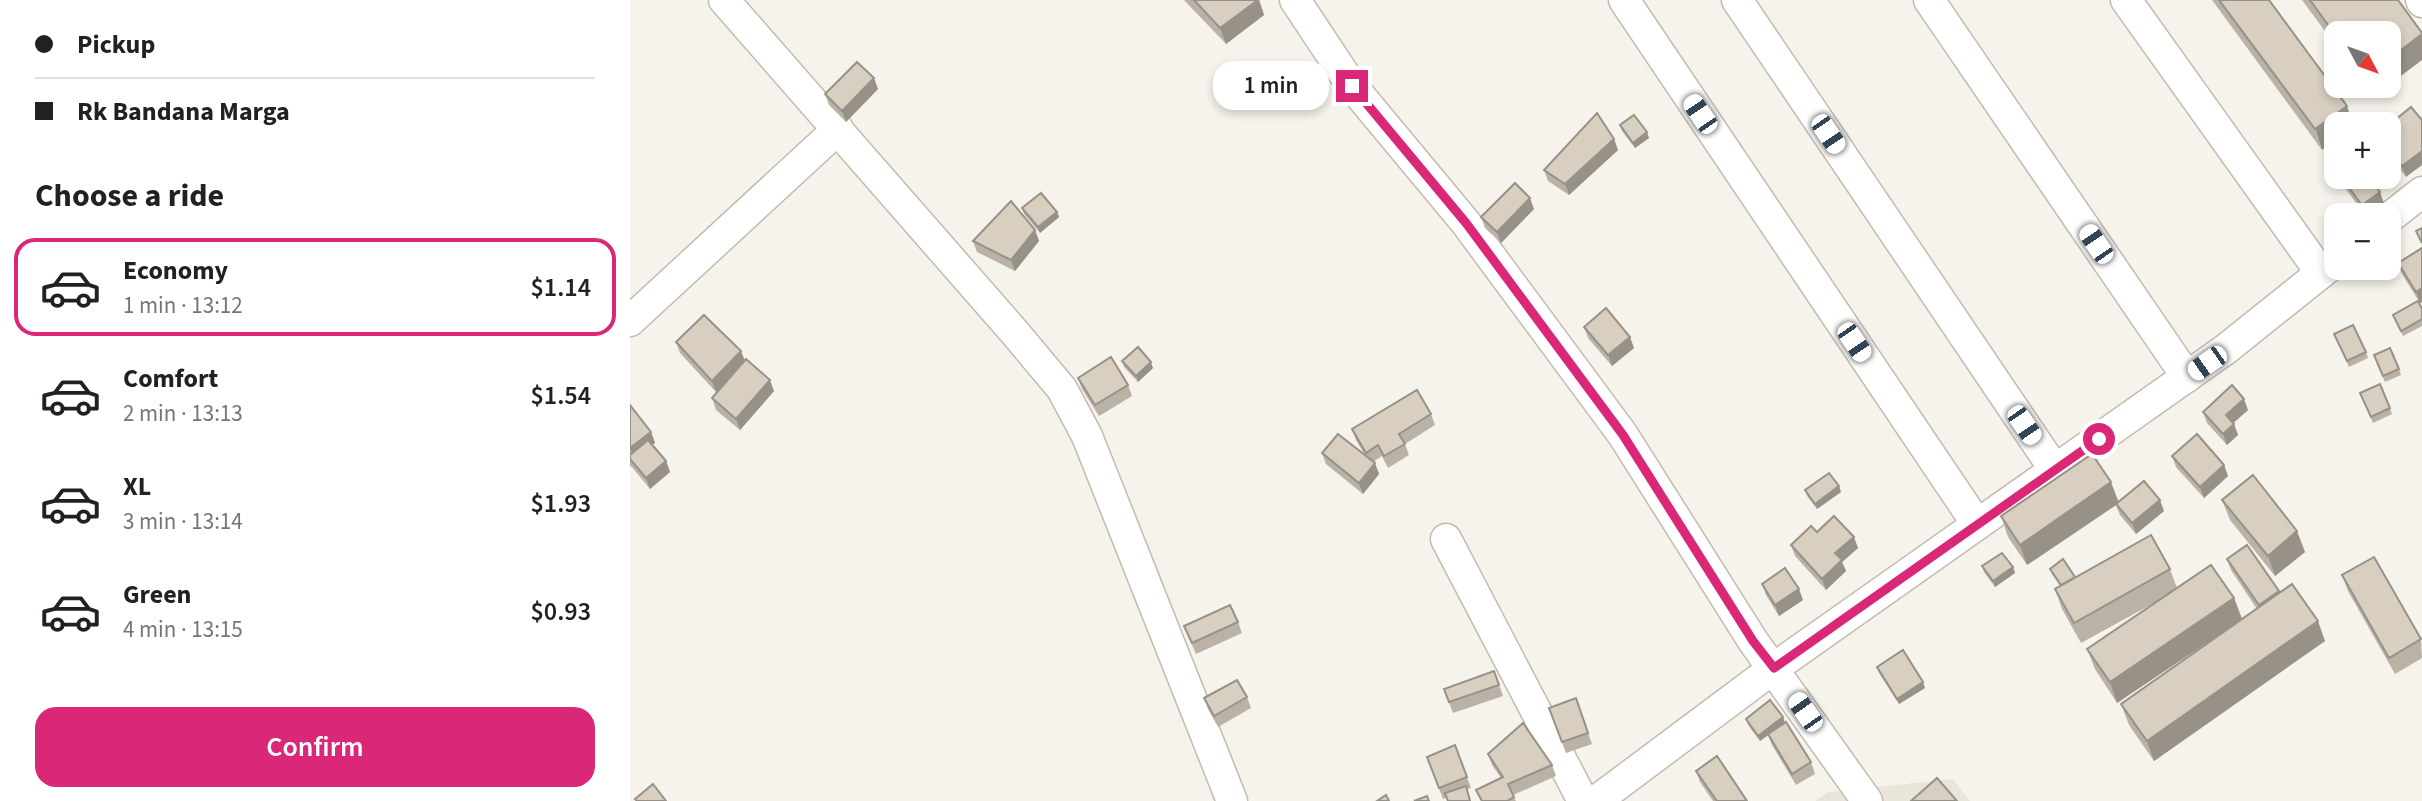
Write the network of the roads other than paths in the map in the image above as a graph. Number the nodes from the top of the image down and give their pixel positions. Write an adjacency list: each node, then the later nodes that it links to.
1 (724, 0): 7 (street)
2 (1295, 0): 17 (street)
3 (1624, 0): 15 (street)
4 (1737, 0): 14 (street)
5 (1930, 0): 13 (street)
6 (2126, 0): 10 (street)
7 (838, 129): 12 (street); 18 (street)
8 (2422, 192): 9 (street)
9 (2401, 209)
10 (2324, 260)
11 (2324, 271): 13 (street)
12 (630, 321)
13 (2187, 377): 14 (street)
14 (2055, 470): 15 (street)
15 (1977, 524): 17 (street)
16 (1446, 539): 19 (street)
17 (1774, 668): 20 (street); 21 (street)
18 (1232, 801)
19 (1583, 801)
20 (1596, 801)
21 (1867, 801)

